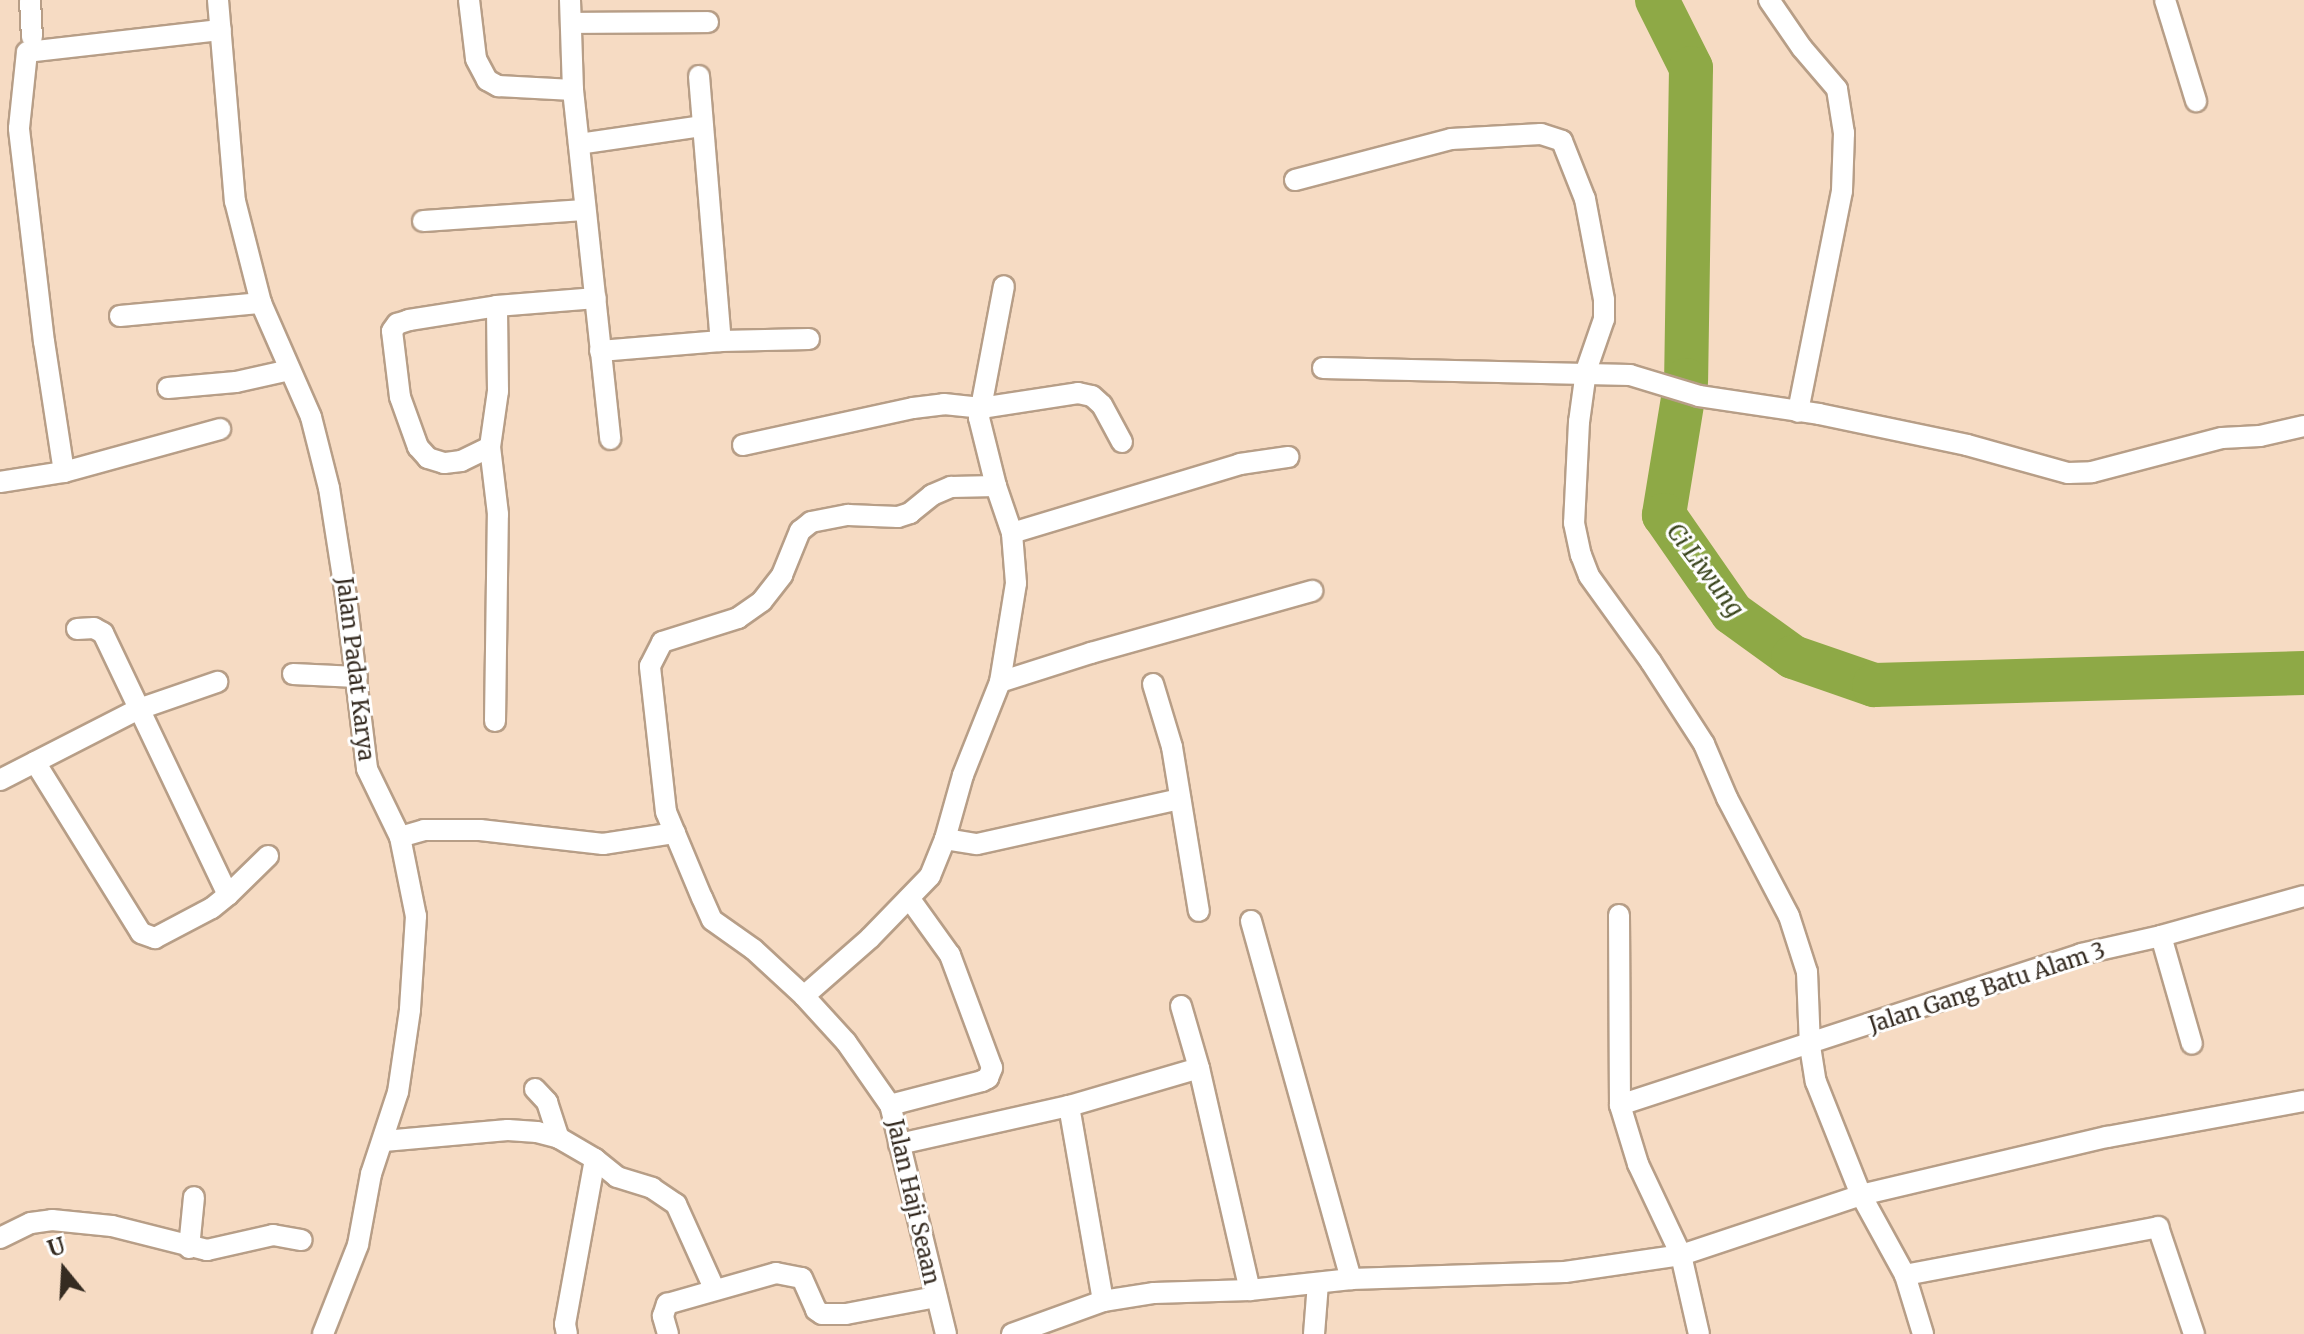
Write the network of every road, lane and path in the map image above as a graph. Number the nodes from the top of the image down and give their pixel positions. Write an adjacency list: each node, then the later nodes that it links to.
1 (30, 0): 10 (street)
2 (218, 0): 9 (street, Jalan Padat Karya)
3 (469, 0): 12 (street)
4 (570, 0): 8 (street)
5 (1769, 0): 32 (street)
6 (2165, 0): 13 (street)
7 (708, 22): 8 (street)
8 (571, 23): 12 (street)
9 (221, 30): 21 (street, Jalan Padat Karya); 40 (street)
10 (32, 37)
11 (699, 76): 14 (street)
12 (573, 90): 15 (street)
13 (2196, 101)
14 (702, 126): 15 (street); 25 (street)
15 (579, 144): 17 (street)
16 (1295, 180): 29 (street)
17 (585, 210): 18 (street); 20 (street)
18 (423, 221)
19 (1004, 286): 31 (street)
20 (596, 298): 22 (street); 26 (street)
21 (261, 303): 23 (street); 28 (street, Jalan Padat Karya)
22 (497, 306): 38 (street); 38 (street)
23 (120, 316)
24 (809, 339): 25 (street)
25 (721, 341): 26 (street)
26 (600, 351): 35 (street)
27 (1323, 368): 29 (street)
28 (290, 370): 30 (street); 47 (street, Jalan Padat Karya)
29 (1586, 371): 32 (street); 70 (street)
30 (168, 388)
31 (981, 408): 36 (street); 37 (street); 42 (street)
32 (1798, 412): 33 (street)
33 (2304, 426)
34 (220, 429): 40 (street)
35 (610, 439)
36 (1122, 442)
37 (743, 445)
38 (490, 447): 52 (street)
39 (1288, 457): 43 (street)
40 (64, 472): 41 (street)
41 (0, 482)
42 (996, 486): 43 (street); 56 (street, Jalan Haji Seaan)
43 (1012, 533): 49 (street)
44 (1312, 591): 49 (street)
45 (77, 629): 51 (street)
46 (293, 674): 47 (street)
47 (357, 677): 57 (street, Jalan Padat Karya)
48 (217, 682): 51 (street)
49 (1000, 682): 58 (street)
50 (1153, 684): 55 (street)
51 (139, 709): 53 (street); 60 (street)
52 (495, 721)
53 (35, 762): 54 (street); 60 (street)
54 (0, 780)
55 (1180, 799): 58 (street); 63 (street)
56 (675, 833): 57 (street); 67 (street, Jalan Haji Seaan)
57 (400, 837): 78 (street, Jalan Padat Karya)
58 (945, 839): 62 (street)
59 (268, 856): 60 (street)
60 (228, 895)
61 (2304, 896): 66 (street, Jalan Gang Batu Alam 3)
62 (909, 898): 67 (street); 74 (street)
63 (1199, 911)
64 (1619, 915): 75 (street)
65 (1251, 921): 88 (street)
66 (2161, 936): 69 (street); 70 (street, Jalan Gang Batu Alam 3)
67 (804, 996): 74 (street, Jalan Haji Seaan)
68 (1181, 1006): 71 (street)
69 (2192, 1044)
70 (1810, 1046): 75 (street, Jalan Gang Batu Alam 3); 81 (street)
71 (1199, 1068): 76 (street); 91 (street)
72 (535, 1089): 77 (street)
73 (2304, 1101): 81 (street)
74 (890, 1105): 79 (street, Jalan Haji Seaan)
75 (1620, 1105): 86 (street)
76 (1069, 1106): 79 (street); 93 (street)
77 (559, 1138): 78 (street); 80 (street)
78 (384, 1141): 95 (street, Jalan Padat Karya)
79 (899, 1144): 92 (street, Jalan Haji Seaan)
80 (595, 1159): 90 (street); 96 (street)
81 (1861, 1195): 86 (street); 87 (street)
82 (194, 1197): 85 (street)
83 (0, 1238): 85 (street)
84 (302, 1240): 85 (street)
85 (189, 1248)
86 (1681, 1255): 88 (street); 101 (street)
87 (1905, 1275): 102 (street); 103 (street)
88 (1351, 1279): 89 (street)
89 (1318, 1283): 91 (street); 100 (street)
90 (714, 1288): 94 (street); 97 (street)
91 (1250, 1290): 93 (street)
92 (936, 1297): 94 (street); 98 (street, Jalan Haji Seaan)
93 (1103, 1301): 99 (street)
94 (823, 1324)
95 (323, 1334)
96 (567, 1334)
97 (668, 1334)
98 (946, 1334)
99 (1012, 1334)
100 (1314, 1334)
101 (1699, 1334)
102 (1923, 1334)
103 (2194, 1334)

